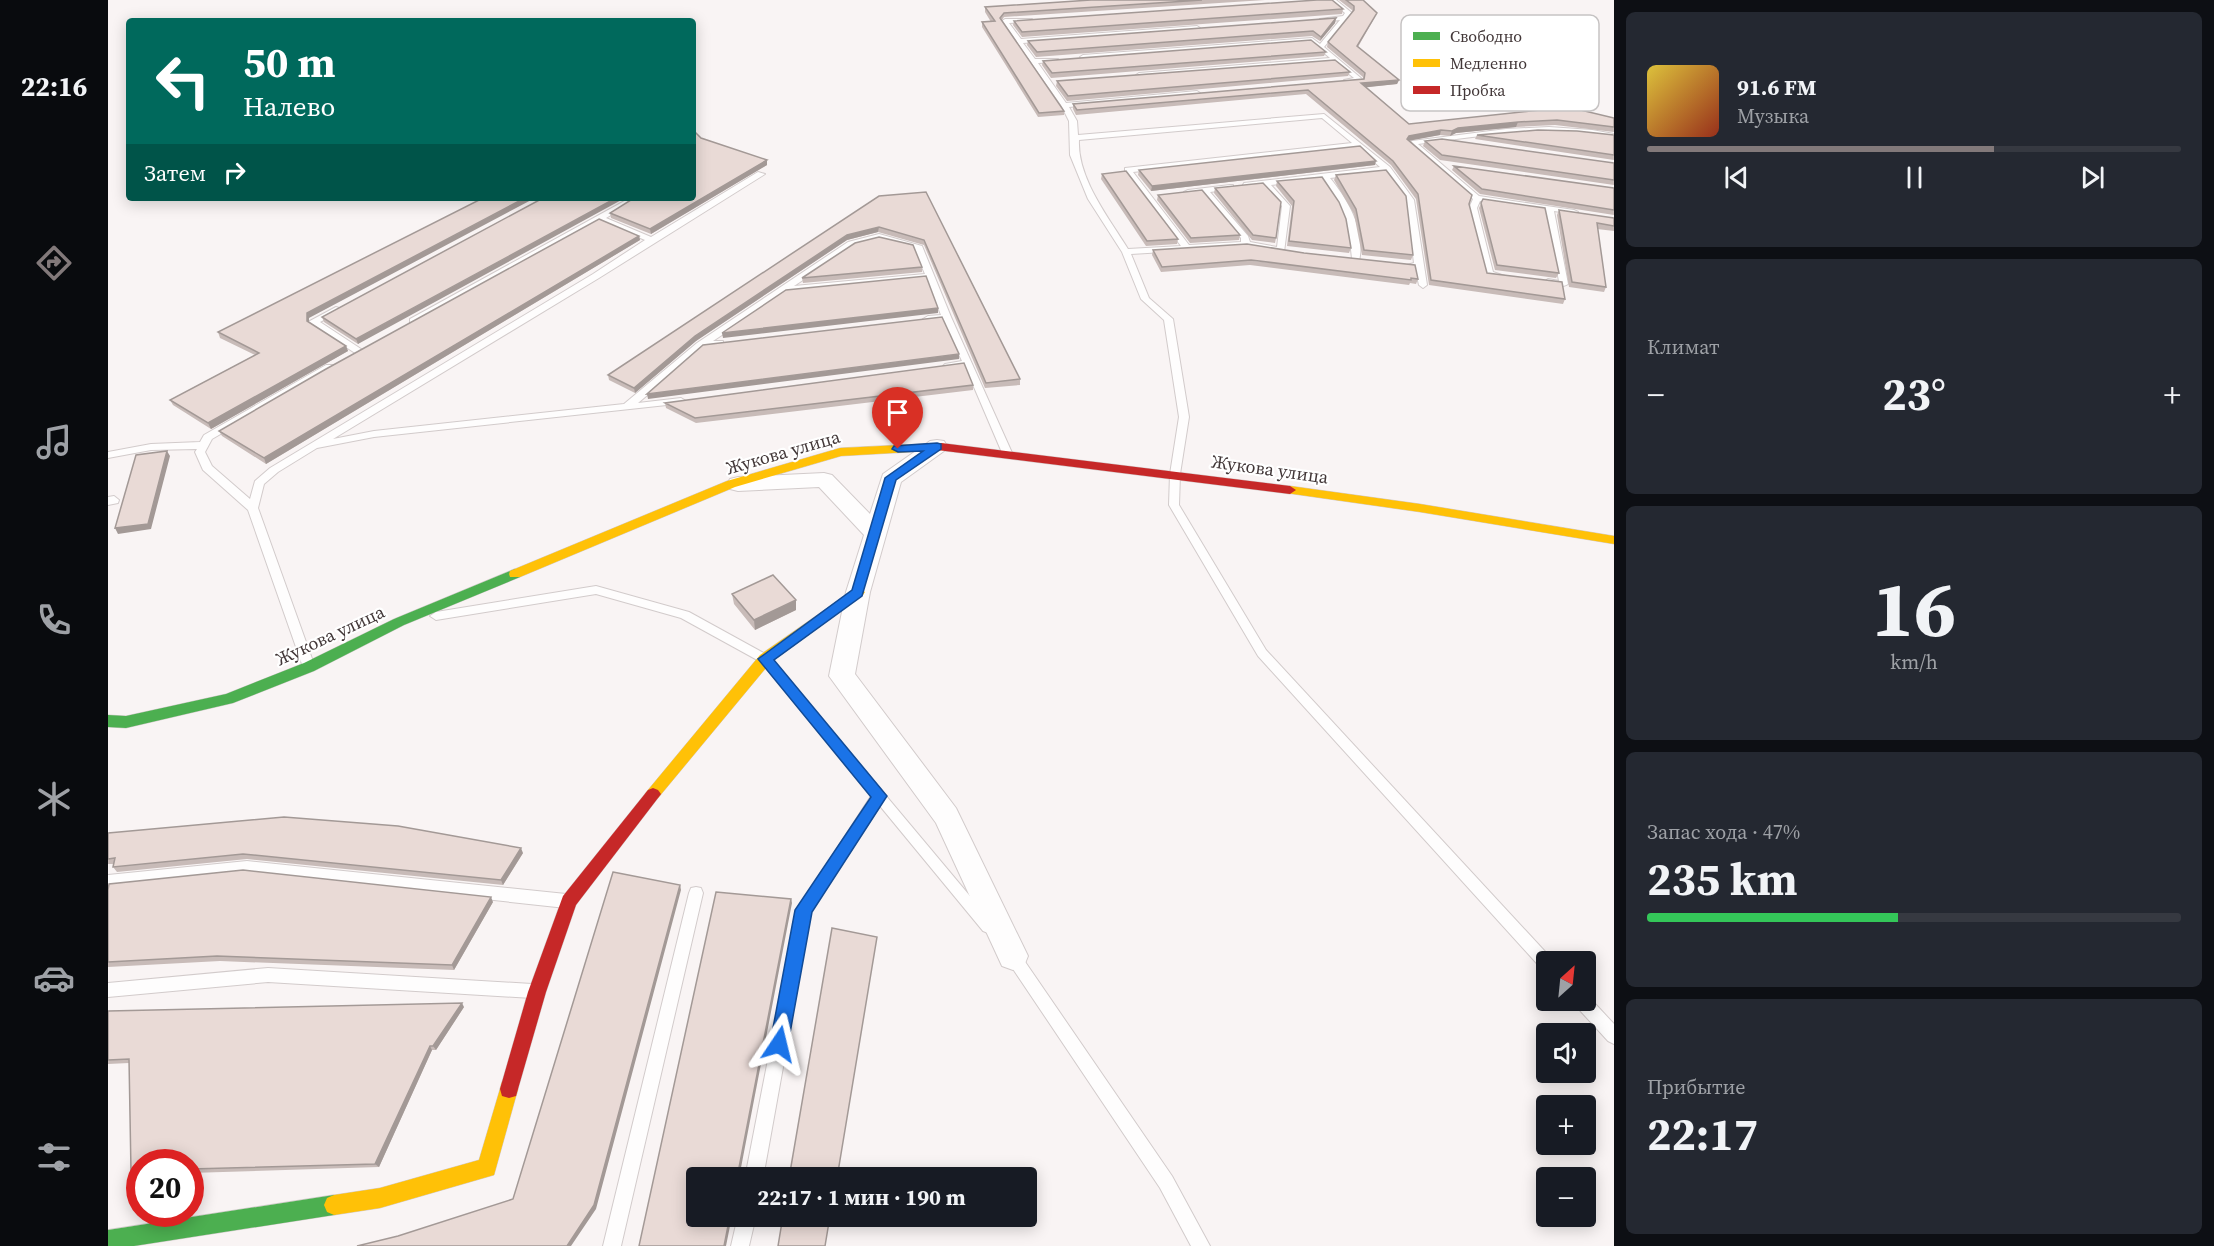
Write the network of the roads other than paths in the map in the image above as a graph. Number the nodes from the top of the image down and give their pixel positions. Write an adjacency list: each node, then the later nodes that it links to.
1 (1332, 0): 2 (lane)
2 (1344, 18): 4 (lane); 7 (lane)
3 (1041, 19): 6 (lane)
4 (1310, 21)
5 (1205, 28): 6 (lane)
6 (1019, 41): 11 (lane)
7 (1321, 47): 8 (lane); 10 (lane)
8 (1080, 58)
9 (1068, 59): 11 (lane)
10 (1336, 60): 12 (lane); 15 (lane)
11 (1034, 61): 14 (lane)
12 (1129, 76)
13 (1060, 81): 14 (lane)
14 (1048, 82): 17 (lane)
15 (1336, 82)
16 (1206, 93): 17 (lane)
17 (1064, 105): 19 (lane)
18 (1614, 136): 20 (lane)
19 (1075, 138): 22 (lane); 42 (lane)
20 (1440, 139): 21 (lane); 23 (lane)
21 (1475, 144)
22 (1358, 145): 25 (lane); 32 (lane)
23 (1437, 164): 24 (lane); 33 (lane)
24 (1449, 166)
25 (1388, 169): 27 (lane); 48 (lane)
26 (761, 174): 38 (lane)
27 (1324, 176): 28 (lane); 45 (lane)
28 (1265, 183): 29 (lane); 41 (lane)
29 (1204, 190): 30 (lane); 39 (lane)
30 (1181, 192)
31 (1159, 195): 32 (lane)
32 (1148, 196): 40 (lane)
33 (1477, 198): 35 (lane); 50 (lane)
34 (631, 201): 37 (lane)
35 (1549, 208): 36 (lane); 51 (lane)
36 (1581, 213)
37 (600, 218): 38 (lane); 57 (lane)
38 (651, 240): 67 (lane)
39 (1245, 244): 40 (lane); 41 (lane)
40 (1187, 248): 42 (lane)
41 (1281, 250): 43 (lane)
42 (1126, 252): 71 (lane)
43 (1292, 252)
44 (1346, 258): 45 (lane)
45 (1356, 259): 46 (lane)
46 (1367, 260)
47 (1398, 264): 48 (lane)
48 (1419, 266): 52 (lane)
49 (930, 276): 53 (lane); 53 (lane); 55 (lane)
50 (1510, 277)
51 (1543, 282)
52 (1424, 285)
53 (782, 290): 59 (lane)
54 (345, 305): 61 (lane)
55 (946, 317): 56 (lane); 62 (lane)
56 (922, 320)
57 (408, 324)
58 (735, 341): 59 (lane)
59 (700, 345): 65 (lane)
60 (368, 346): 61 (lane)
61 (349, 356): 66 (lane)
62 (968, 363): 63 (lane); 70 (lane)
63 (933, 368)
64 (690, 400): 65 (lane)
65 (627, 407): 67 (lane)
66 (204, 445): 69 (lane); 73 (lane)
67 (313, 446): 73 (lane)
68 (937, 446): 70 (main road, Жукова улица); 72 (main road, Жукова улица); 74 (street)
69 (108, 455)
70 (1008, 455): 71 (main road, Жукова улица)
71 (1175, 474): 75 (main road, Жукова улица); 85 (lane)
72 (731, 484): 74 (street); 77 (main road, Жукова улица)
73 (253, 508): 79 (lane)
74 (875, 533): 76 (street)
75 (1614, 540)
76 (858, 592): 78 (main road); 86 (street)
77 (399, 622): 78 (lane); 79 (main road, Жукова улица)
78 (765, 659): 81 (lane); 84 (main road)
79 (309, 667): 80 (main road, Жукова улица)
80 (108, 721)
81 (879, 796): 86 (lane); 91 (lane)
82 (108, 881): 84 (lane)
83 (696, 893): 94 (lane)
84 (569, 902): 88 (main road)
85 (1536, 952)
86 (1013, 956): 96 (lane)
87 (108, 990): 88 (lane)
88 (537, 992): 93 (main road)
89 (1591, 1011): 90 (lane)
90 (1614, 1036)
91 (756, 1167)
92 (744, 1227): 95 (lane)
93 (108, 1240)
94 (612, 1246)
95 (740, 1246)
96 (1201, 1246)

